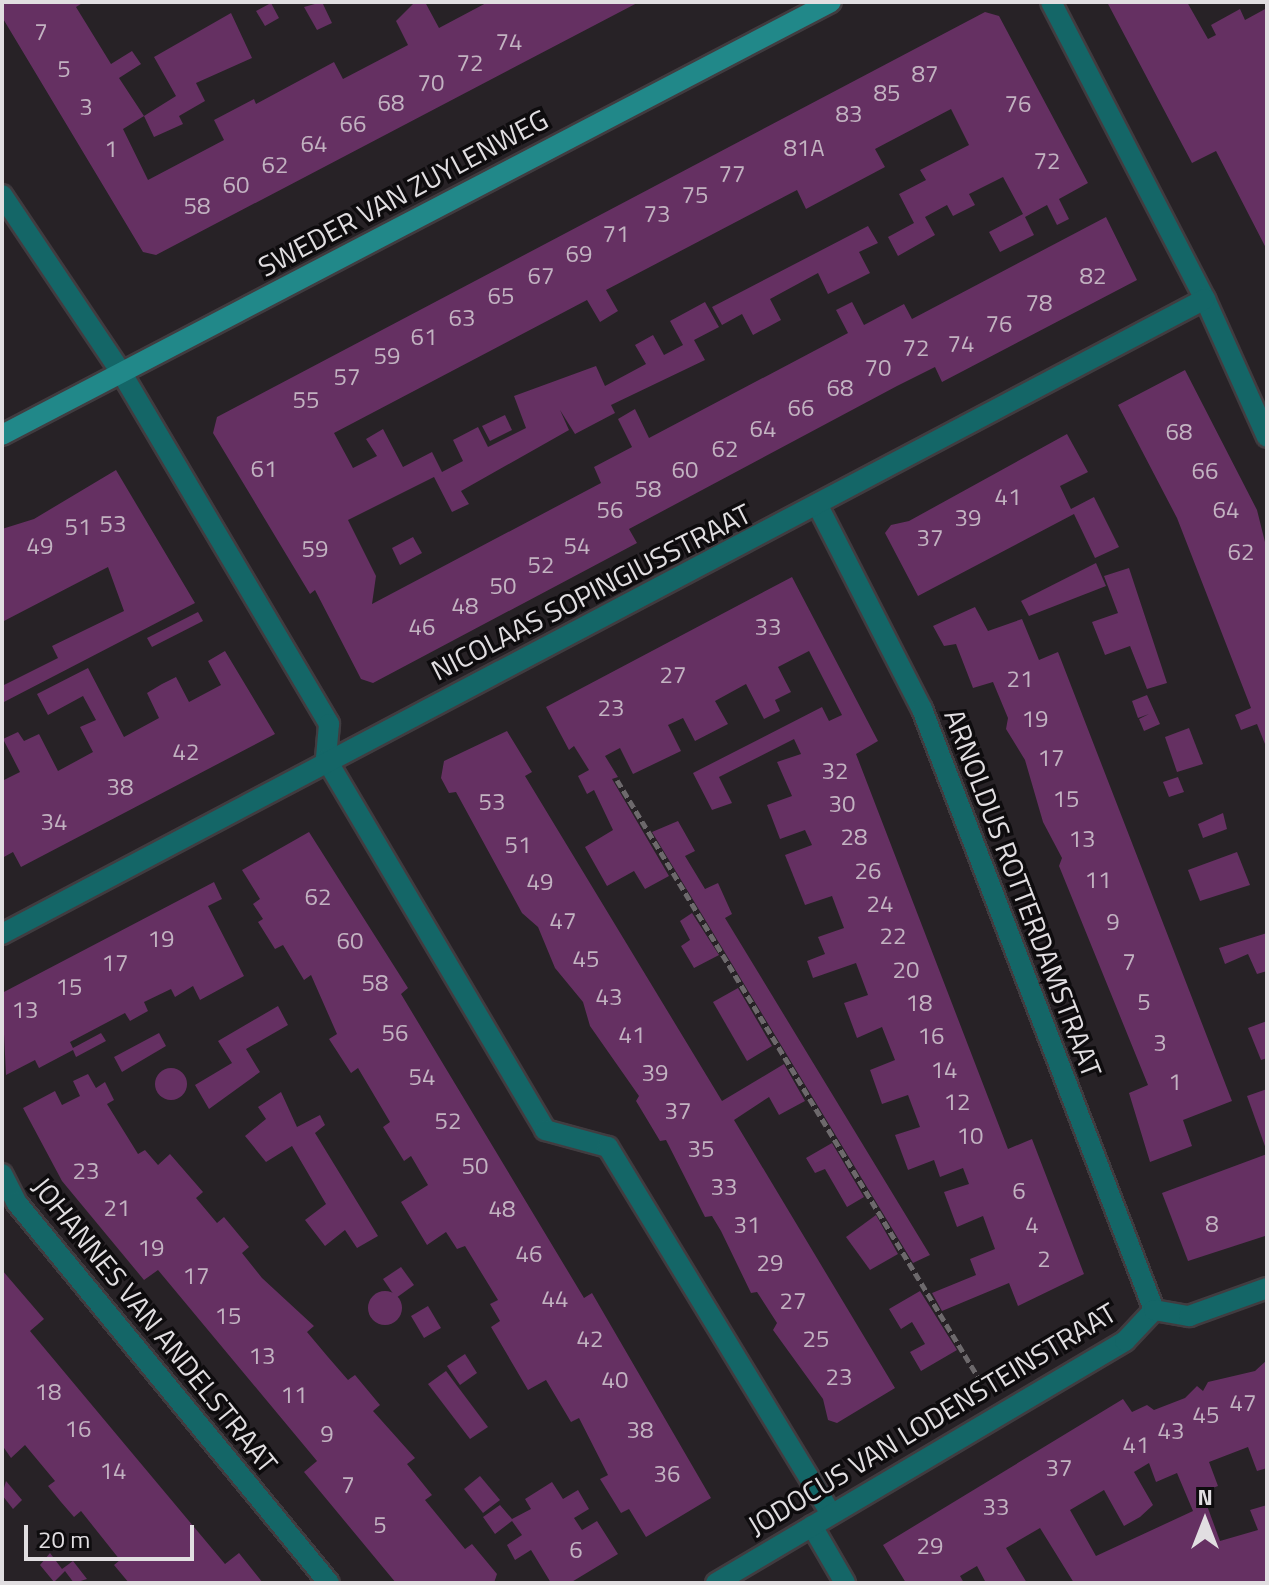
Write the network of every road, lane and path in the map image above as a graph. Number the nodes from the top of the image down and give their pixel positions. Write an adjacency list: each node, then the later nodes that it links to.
1 (831, 2): 5 (street, SWEDER VAN ZUYLENWEG)
2 (1051, 2): 4 (street)
3 (2, 195): 5 (street)
4 (1205, 299): 7 (street); 8 (street, NICOLAAS SOPINGIUSSTRAAT)
5 (121, 372): 6 (street, SWEDER VAN ZUYLENWEG); 9 (street)
6 (2, 435)
7 (1267, 437)
8 (818, 506): 9 (street, NICOLAAS SOPINGIUSSTRAAT); 14 (street, ARNOLDUS ROTTERDAMSTRAAT)
9 (326, 759): 11 (street, NICOLAAS SOPINGIUSSTRAAT); 16 (street)
10 (617, 780): 15 (path)
11 (2, 934)
12 (2, 1174): 18 (street, JOHANNES VAN ANDELSTRAAT)
13 (1267, 1288): 14 (street, JODOCUS VAN LODENSTEINSTRAAT)
14 (1154, 1310): 15 (street, JODOCUS VAN LODENSTEINSTRAAT)
15 (1001, 1415): 16 (street, JODOCUS VAN LODENSTEINSTRAAT)
16 (831, 1514): 17 (street, JODOCUS VAN LODENSTEINSTRAAT)
17 (812, 1526): 19 (street, JODOCUS VAN LODENSTEINSTRAAT); 20 (street)
18 (329, 1583)
19 (716, 1583)
20 (845, 1583)

